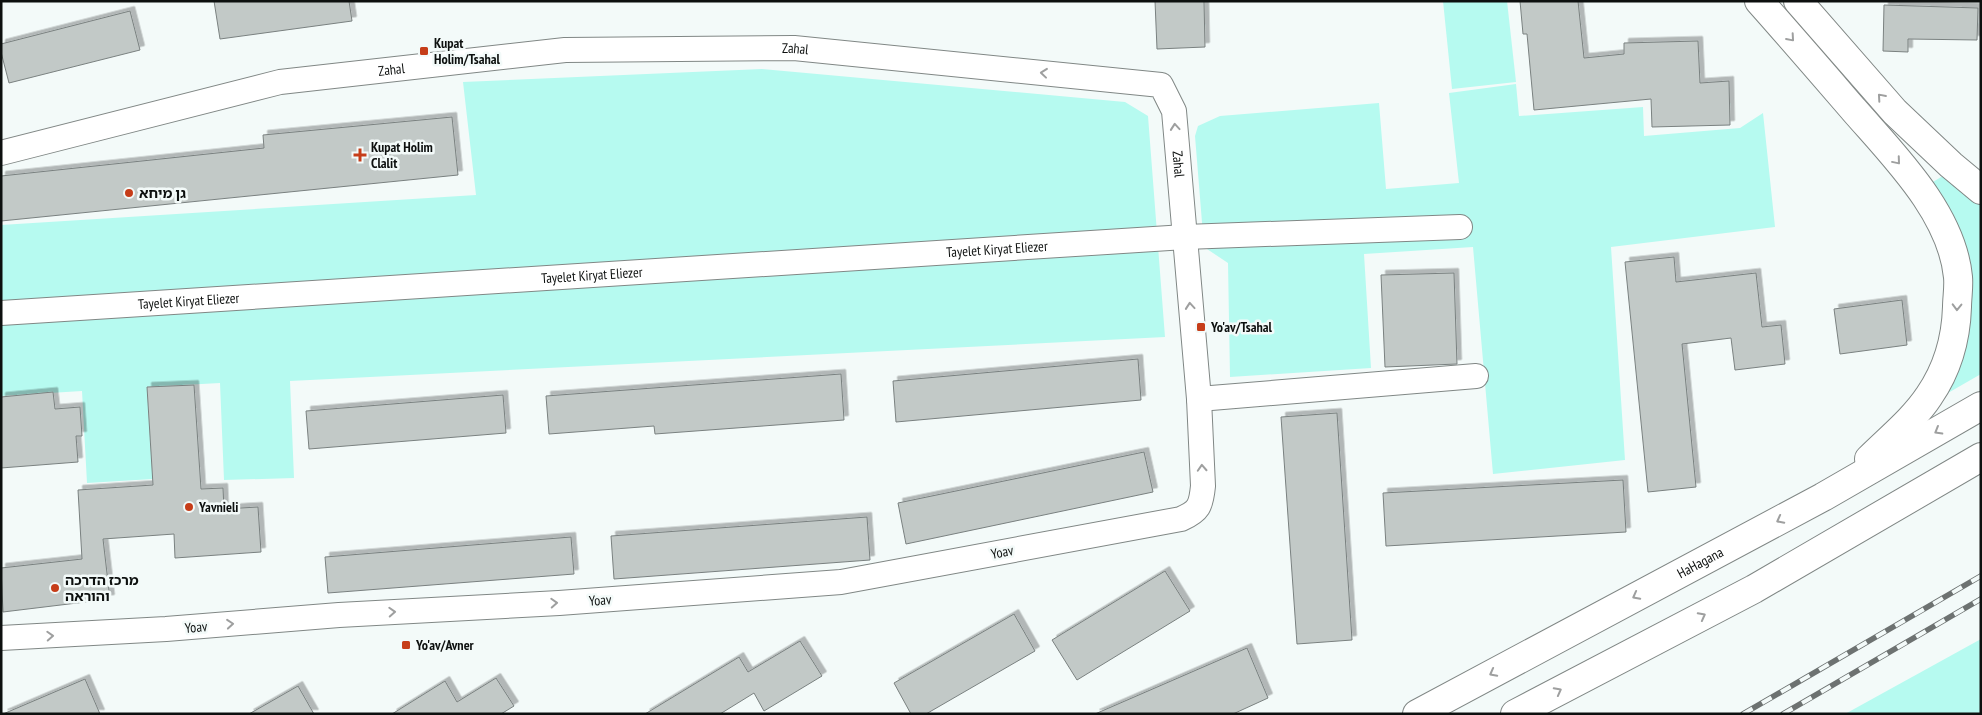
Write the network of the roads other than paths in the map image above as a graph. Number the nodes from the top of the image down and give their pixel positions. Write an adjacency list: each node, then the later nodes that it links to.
1 (1759, 1): 13 (highway, one-way to 13)
2 (1798, 1): 4 (highway, one-way to 2)
3 (1, 153): 6 (street, Zahal, one-way to 3)
4 (1981, 190)
5 (1460, 227): 6 (street, Tayelet Kiryat Eliezer)
6 (1184, 237): 7 (street, Tayelet Kiryat Eliezer); 9 (street, Zahal, one-way to 6)
7 (1, 313)
8 (1476, 376): 9 (street)
9 (1198, 399): 14 (street, Zahal, one-way to 9)
10 (1981, 406): 13 (highway, HaHagana, one-way to 13)
11 (1981, 457): 15 (highway)
12 (1981, 474): 15 (highway)
13 (1823, 497): 17 (highway, HaHagana, one-way to 17)
14 (1192, 514): 16 (street, Yoav, one-way to 14)
15 (1754, 589): 18 (highway, one-way to 15)
16 (1, 638)
17 (1417, 714)
18 (1515, 714)

